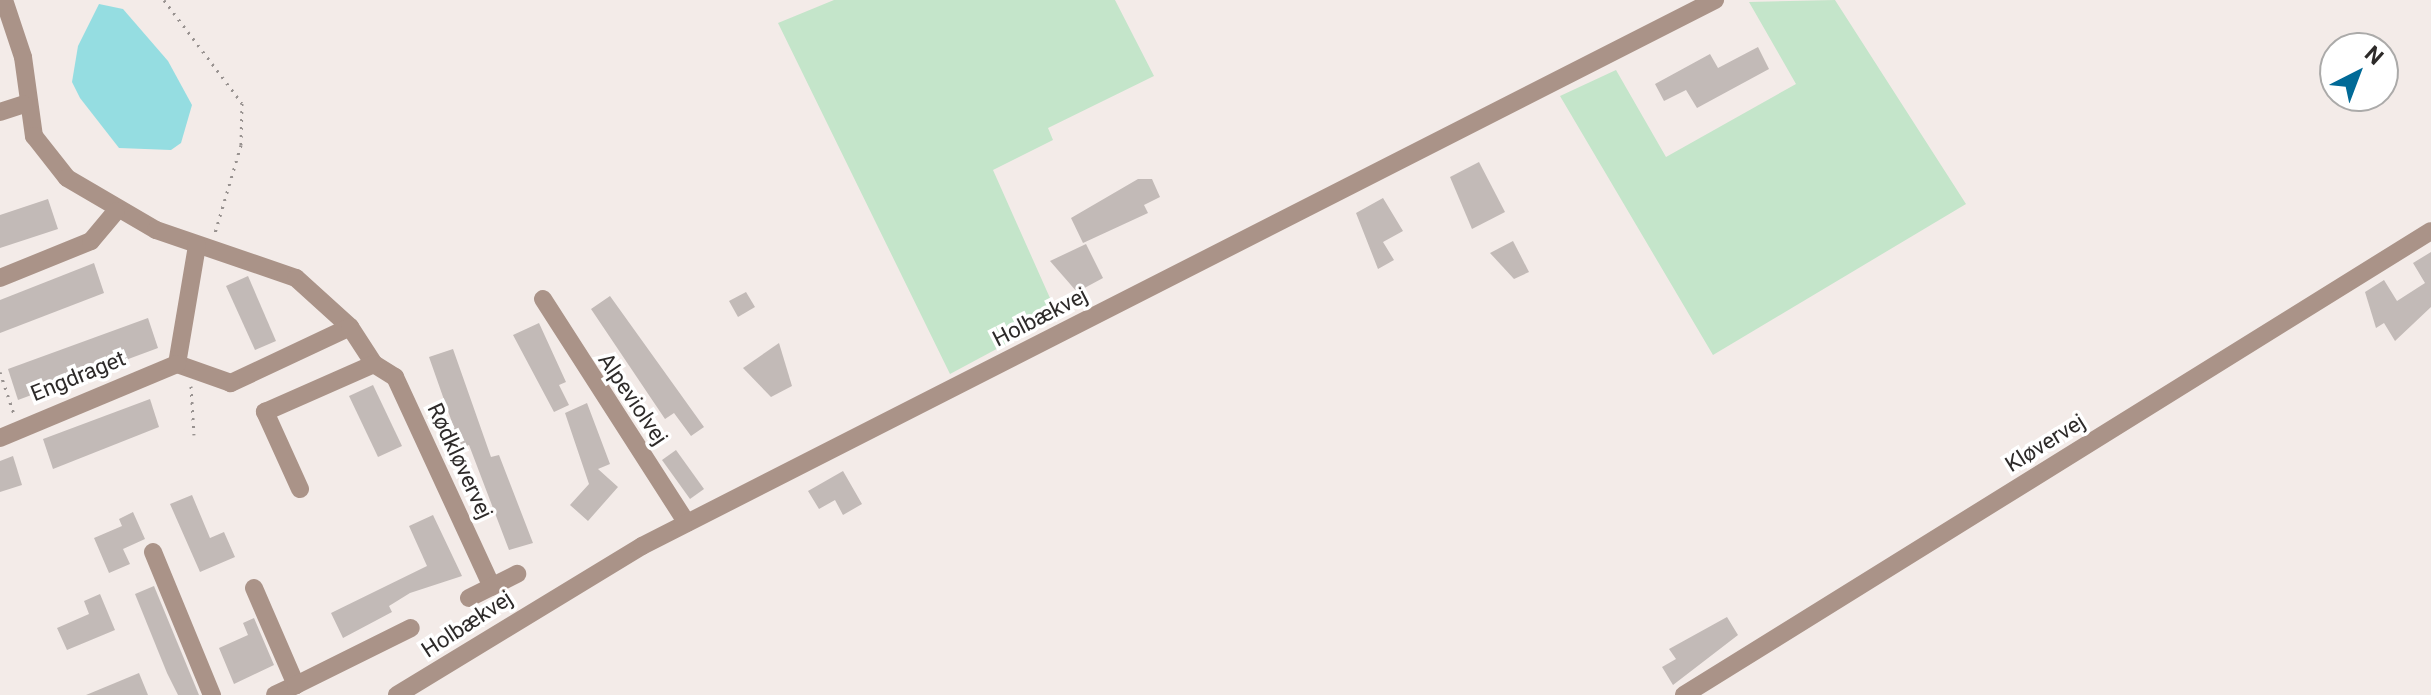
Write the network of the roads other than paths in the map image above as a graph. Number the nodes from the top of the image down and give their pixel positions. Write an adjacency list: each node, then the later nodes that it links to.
1 (4, 0): 3 (street)
2 (1715, 0): 15 (street, Holbækvej)
3 (24, 104): 4 (street); 5 (street)
4 (0, 112)
5 (116, 211): 7 (street); 8 (street)
6 (2431, 231): 26 (street, Kløvervej)
7 (205, 248): 10 (street); 12 (street)
8 (0, 278)
9 (543, 299): 15 (street, Alpeviolvej)
10 (350, 327): 11 (street); 12 (street)
11 (374, 364): 14 (street); 18 (street, Rødkløvervej)
12 (184, 367): 13 (street, Engdraget)
13 (0, 438)
14 (300, 489)
15 (687, 523): 25 (street, Holbækvej)
16 (153, 552): 23 (street)
17 (517, 574): 18 (street)
18 (492, 587): 20 (street)
19 (254, 588): 22 (street)
20 (469, 598)
21 (411, 628): 22 (street)
22 (296, 685): 24 (street)
23 (212, 695)
24 (275, 695)
25 (397, 695)
26 (1684, 695)

